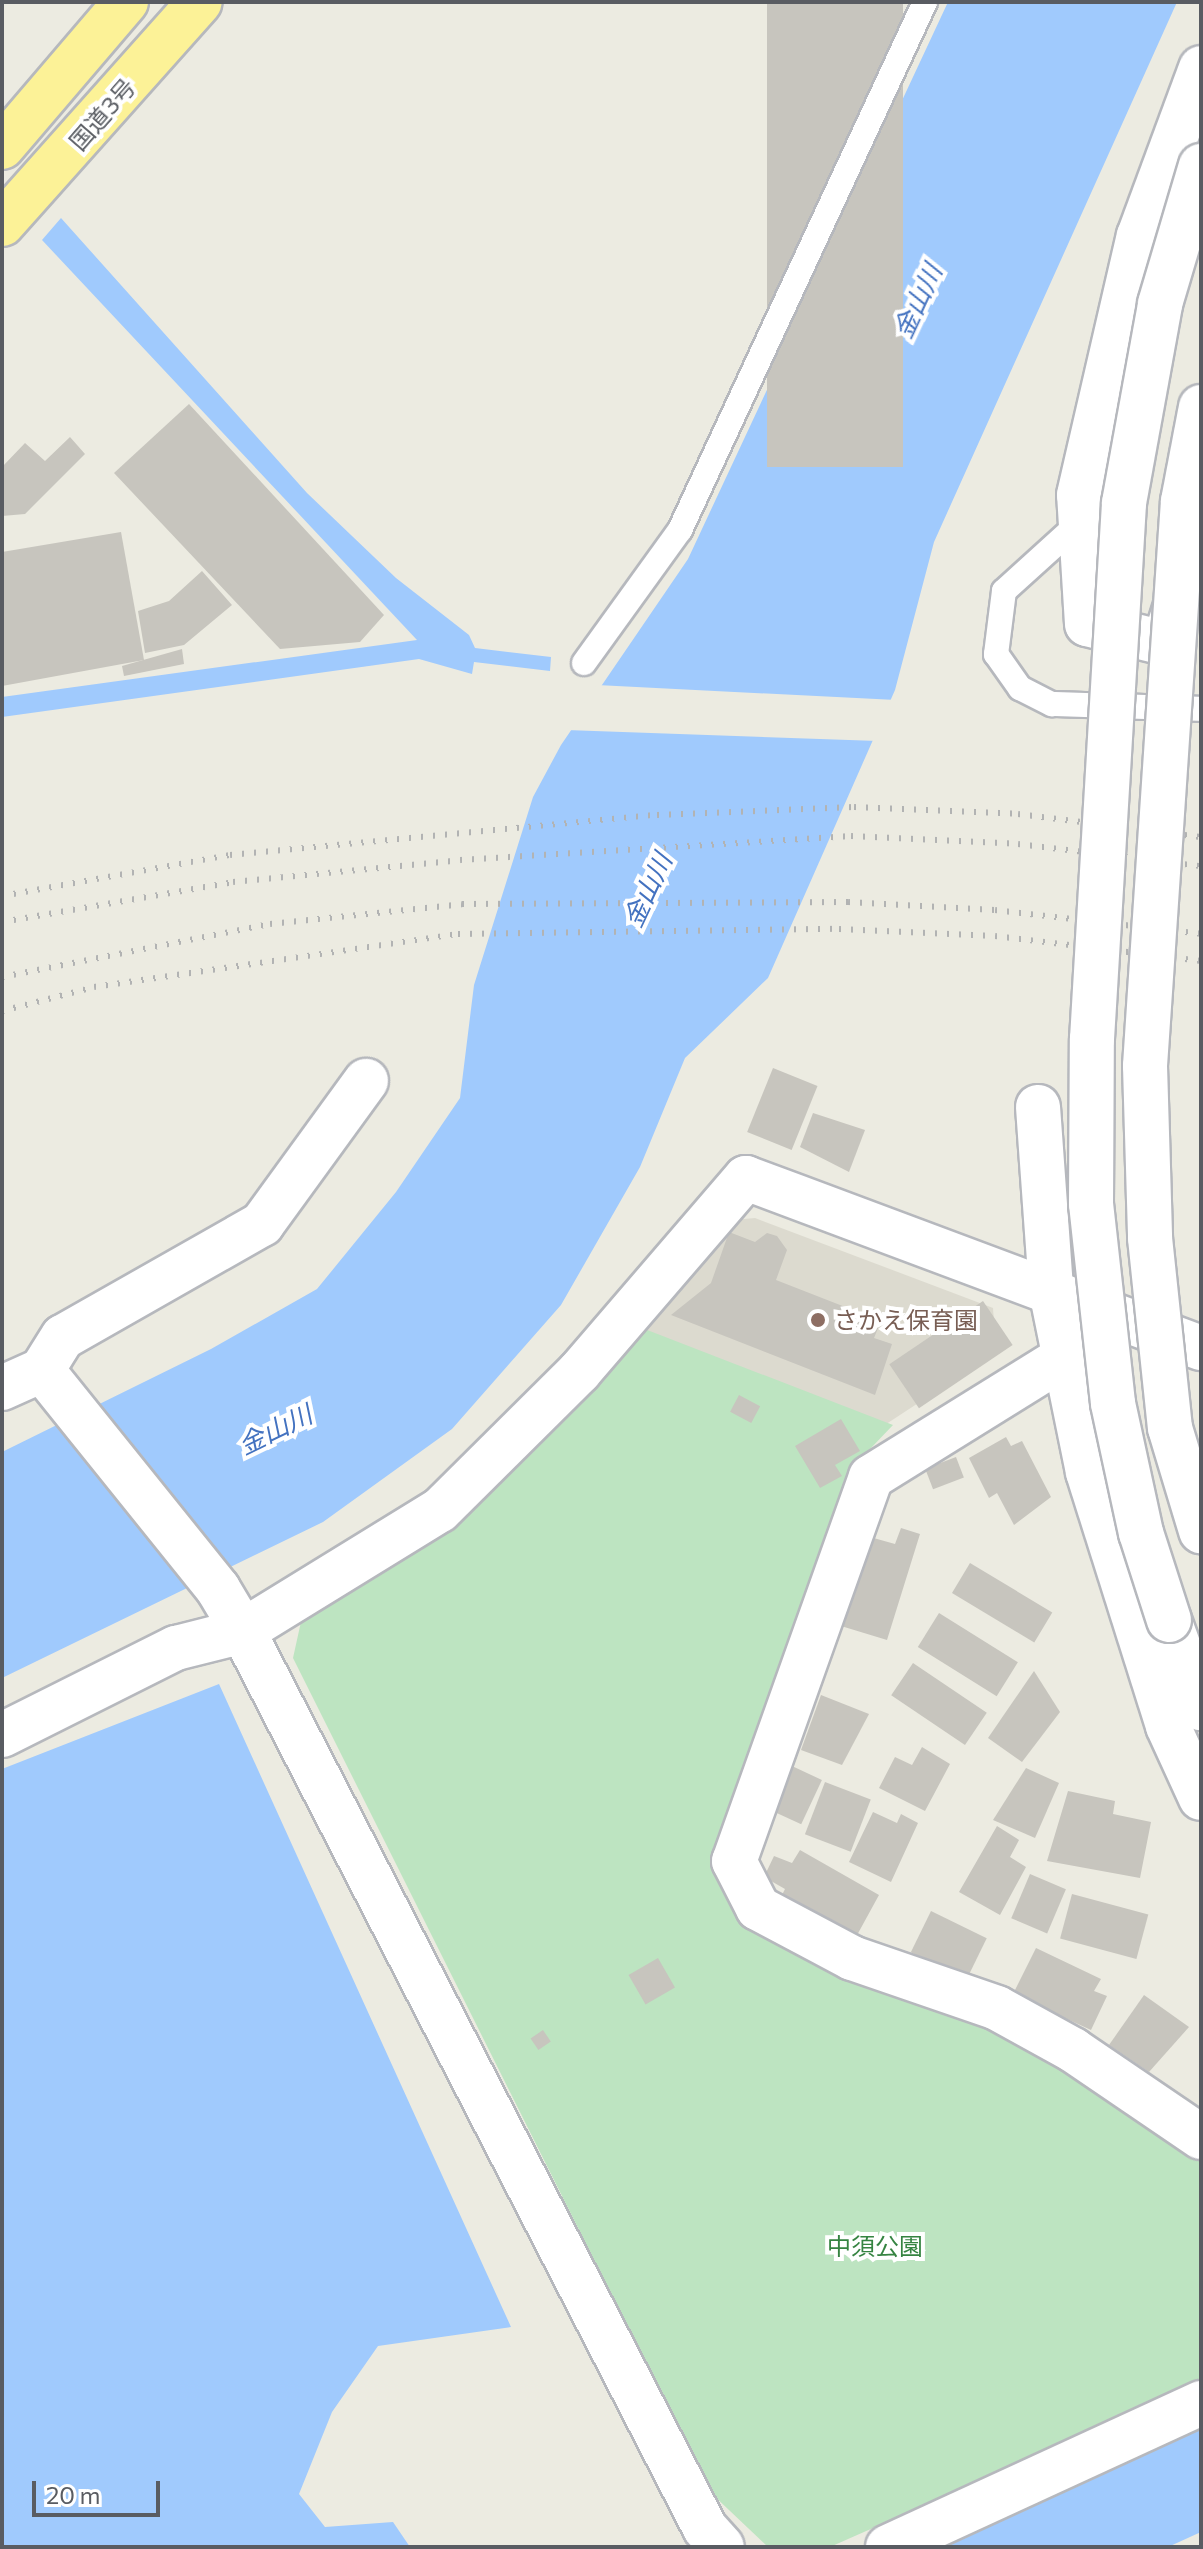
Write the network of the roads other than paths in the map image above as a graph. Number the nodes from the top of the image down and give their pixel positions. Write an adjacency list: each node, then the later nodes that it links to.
1 (126, 2): 5 (highway)
2 (200, 2): 7 (highway, 国道3号)
3 (925, 2): 11 (lane)
4 (1201, 68): 9 (street)
5 (2, 147)
6 (1201, 166): 22 (street, bridge)
7 (2, 224)
8 (1201, 407): 20 (street, bridge)
9 (1078, 524): 10 (street); 12 (lane)
10 (1201, 529)
11 (584, 663)
12 (1201, 709)
13 (366, 1081): 18 (street)
14 (1038, 1107): 15 (street)
15 (1051, 1290): 16 (street); 17 (street); 21 (street)
16 (1201, 1348)
17 (1063, 1358): 24 (street); 25 (street)
18 (42, 1370): 19 (street); 21 (street)
19 (2, 1388)
20 (1201, 1531)
21 (243, 1631): 23 (street); 27 (street)
22 (1201, 1708)
23 (2, 1735)
24 (1201, 1798)
25 (1201, 2137)
26 (1201, 2403): 28 (street)
27 (722, 2547)
28 (888, 2547)

